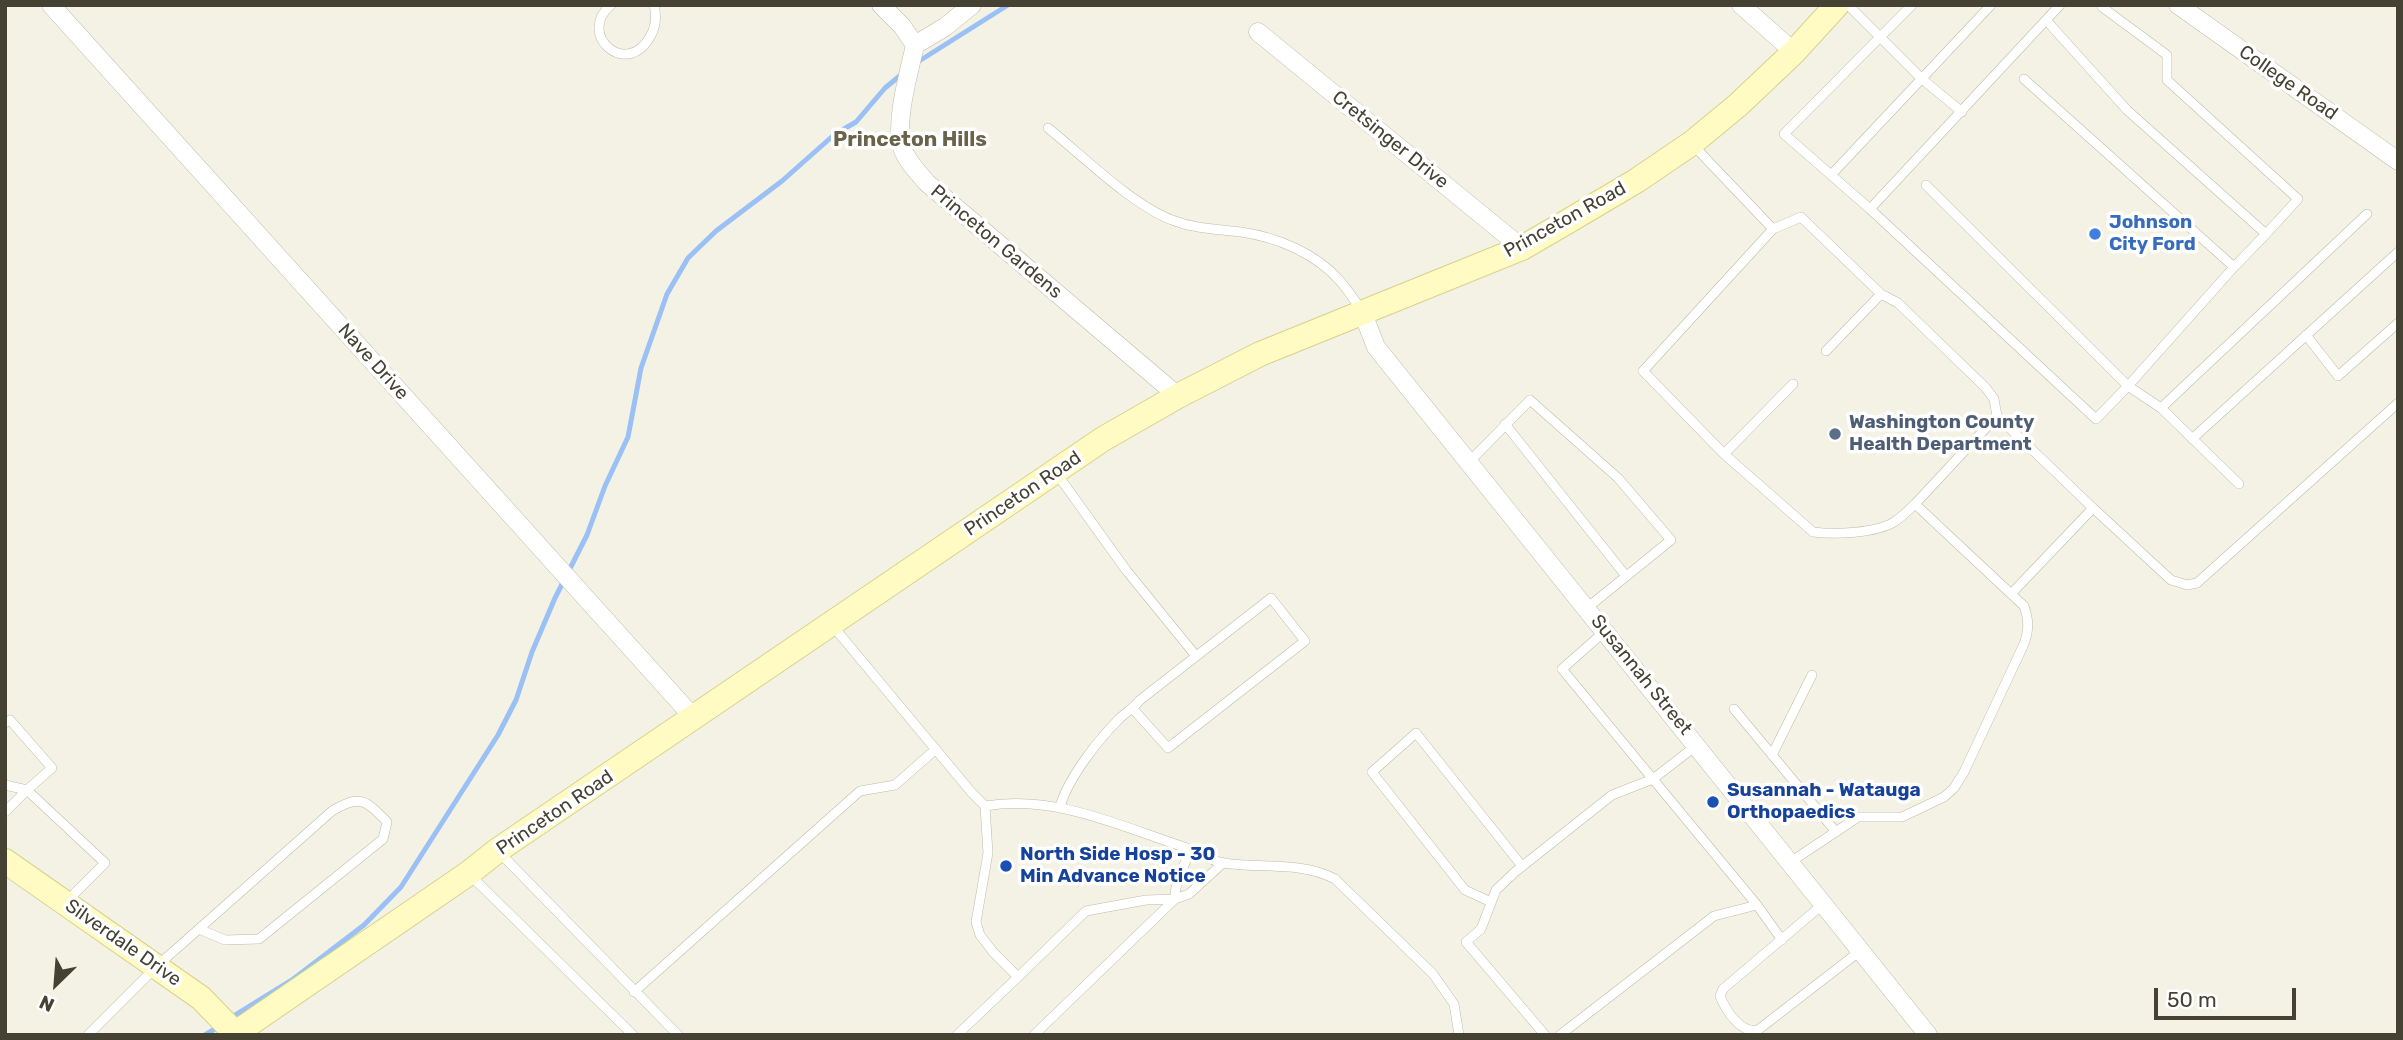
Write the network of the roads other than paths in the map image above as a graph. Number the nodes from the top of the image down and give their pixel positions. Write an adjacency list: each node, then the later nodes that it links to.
1 (51, 5): 62 (street, Nave Drive)
2 (611, 5): 3 (lane)
3 (654, 5)
4 (881, 5): 17 (street)
5 (972, 5): 17 (street)
6 (1741, 5): 18 (street)
7 (1837, 5): 18 (street, Princeton Road)
8 (1848, 5): 16 (lane)
9 (1912, 5): 16 (lane)
10 (1991, 5): 19 (lane)
11 (2060, 5): 14 (lane)
12 (2178, 5): 24 (street, College Road)
13 (2102, 7): 30 (lane)
14 (2046, 20): 21 (lane); 30 (lane)
15 (1258, 32): 31 (street, Cretsinger Drive)
16 (1880, 38): 19 (lane); 25 (lane)
17 (915, 45): 41 (street, Princeton Gardens)
18 (1794, 52): 23 (street, Princeton Road)
19 (1922, 79): 21 (lane); 25 (lane)
20 (2024, 79): 33 (lane)
21 (1962, 112): 27 (lane)
22 (1048, 128): 35 (lane)
23 (1692, 143): 29 (lane); 31 (street, Princeton Road)
24 (2398, 161)
25 (1831, 175): 27 (lane)
26 (1926, 184): 40 (lane)
27 (1870, 209): 40 (lane)
28 (2367, 214): 43 (lane)
29 (1773, 229): 34 (lane); 47 (lane)
30 (2266, 234): 33 (lane)
31 (1522, 248): 35 (street, Princeton Road)
32 (2398, 252): 37 (lane)
33 (2234, 267): 40 (lane)
34 (1881, 294): 38 (lane); 44 (lane)
35 (1362, 311): 41 (street, Princeton Road); 48 (street, Susannah Street)
36 (2398, 323): 37 (lane)
37 (2306, 335): 46 (lane)
38 (1826, 351)
39 (1793, 384): 47 (lane)
40 (2128, 386): 43 (lane)
41 (1178, 396): 49 (street, Princeton Road)
42 (2398, 403): 52 (lane)
43 (2161, 408): 46 (lane)
44 (1997, 416): 51 (lane); 52 (lane)
45 (1505, 424): 48 (lane); 53 (lane); 53 (lane)
46 (2192, 439): 50 (lane)
47 (1724, 454): 51 (lane)
48 (1469, 462): 55 (street, Susannah Street)
49 (1055, 472): 56 (street, Princeton Road); 58 (lane)
50 (2239, 484)
51 (1916, 504): 54 (lane)
52 (2093, 508): 54 (lane)
53 (1626, 576): 55 (lane)
54 (2011, 594): 73 (lane)
55 (1587, 608): 57 (street, Susannah Street)
56 (831, 624): 62 (street, Princeton Road); 65 (lane)
57 (1605, 631): 64 (street, Susannah Street); 67 (lane)
58 (1196, 656): 60 (lane); 60 (lane)
59 (1812, 675): 66 (lane)
60 (1133, 709): 71 (lane)
61 (1734, 709): 66 (lane)
62 (694, 718): 75 (street, Princeton Road)
63 (5, 723): 69 (lane)
64 (1697, 745): 67 (lane); 77 (street, Susannah Street)
65 (936, 749): 70 (lane); 91 (lane)
66 (1772, 755): 73 (lane)
67 (1653, 779): 78 (lane); 84 (lane)
68 (5, 785): 69 (lane)
69 (27, 790): 72 (lane); 83 (lane)
70 (985, 806): 71 (lane); 90 (lane)
71 (1060, 807): 74 (lane)
72 (5, 812)
73 (1836, 832): 77 (lane)
74 (1190, 849): 76 (lane); 81 (lane)
75 (498, 850): 80 (street, Princeton Road); 91 (lane)
76 (1223, 863): 81 (lane); 98 (lane)
77 (1789, 863): 85 (street, Susannah Street)
78 (1522, 866): 82 (lane); 82 (lane)
79 (9, 867): 83 (street, Silverdale Drive)
80 (468, 873): 92 (street, Princeton Road); 94 (lane)
81 (1175, 899): 90 (lane); 97 (lane)
82 (1491, 902): 99 (lane)
83 (65, 903): 89 (street, Silverdale Drive)
84 (1757, 905): 87 (lane); 100 (lane)
85 (1822, 905): 87 (lane); 88 (street, Susannah Street)
86 (198, 929): 86 (lane); 89 (lane)
87 (1782, 940): 88 (lane)
88 (1860, 951): 101 (street, Susannah Street)
89 (157, 966): 92 (street, Silverdale Drive); 93 (lane)
90 (1018, 977): 96 (lane)
91 (634, 992): 95 (lane)
92 (234, 1034)
93 (88, 1035)
94 (633, 1035)
95 (678, 1035)
96 (957, 1035)
97 (1034, 1035)
98 (1459, 1035)
99 (1545, 1035)
100 (1560, 1035)
101 (1928, 1035)

